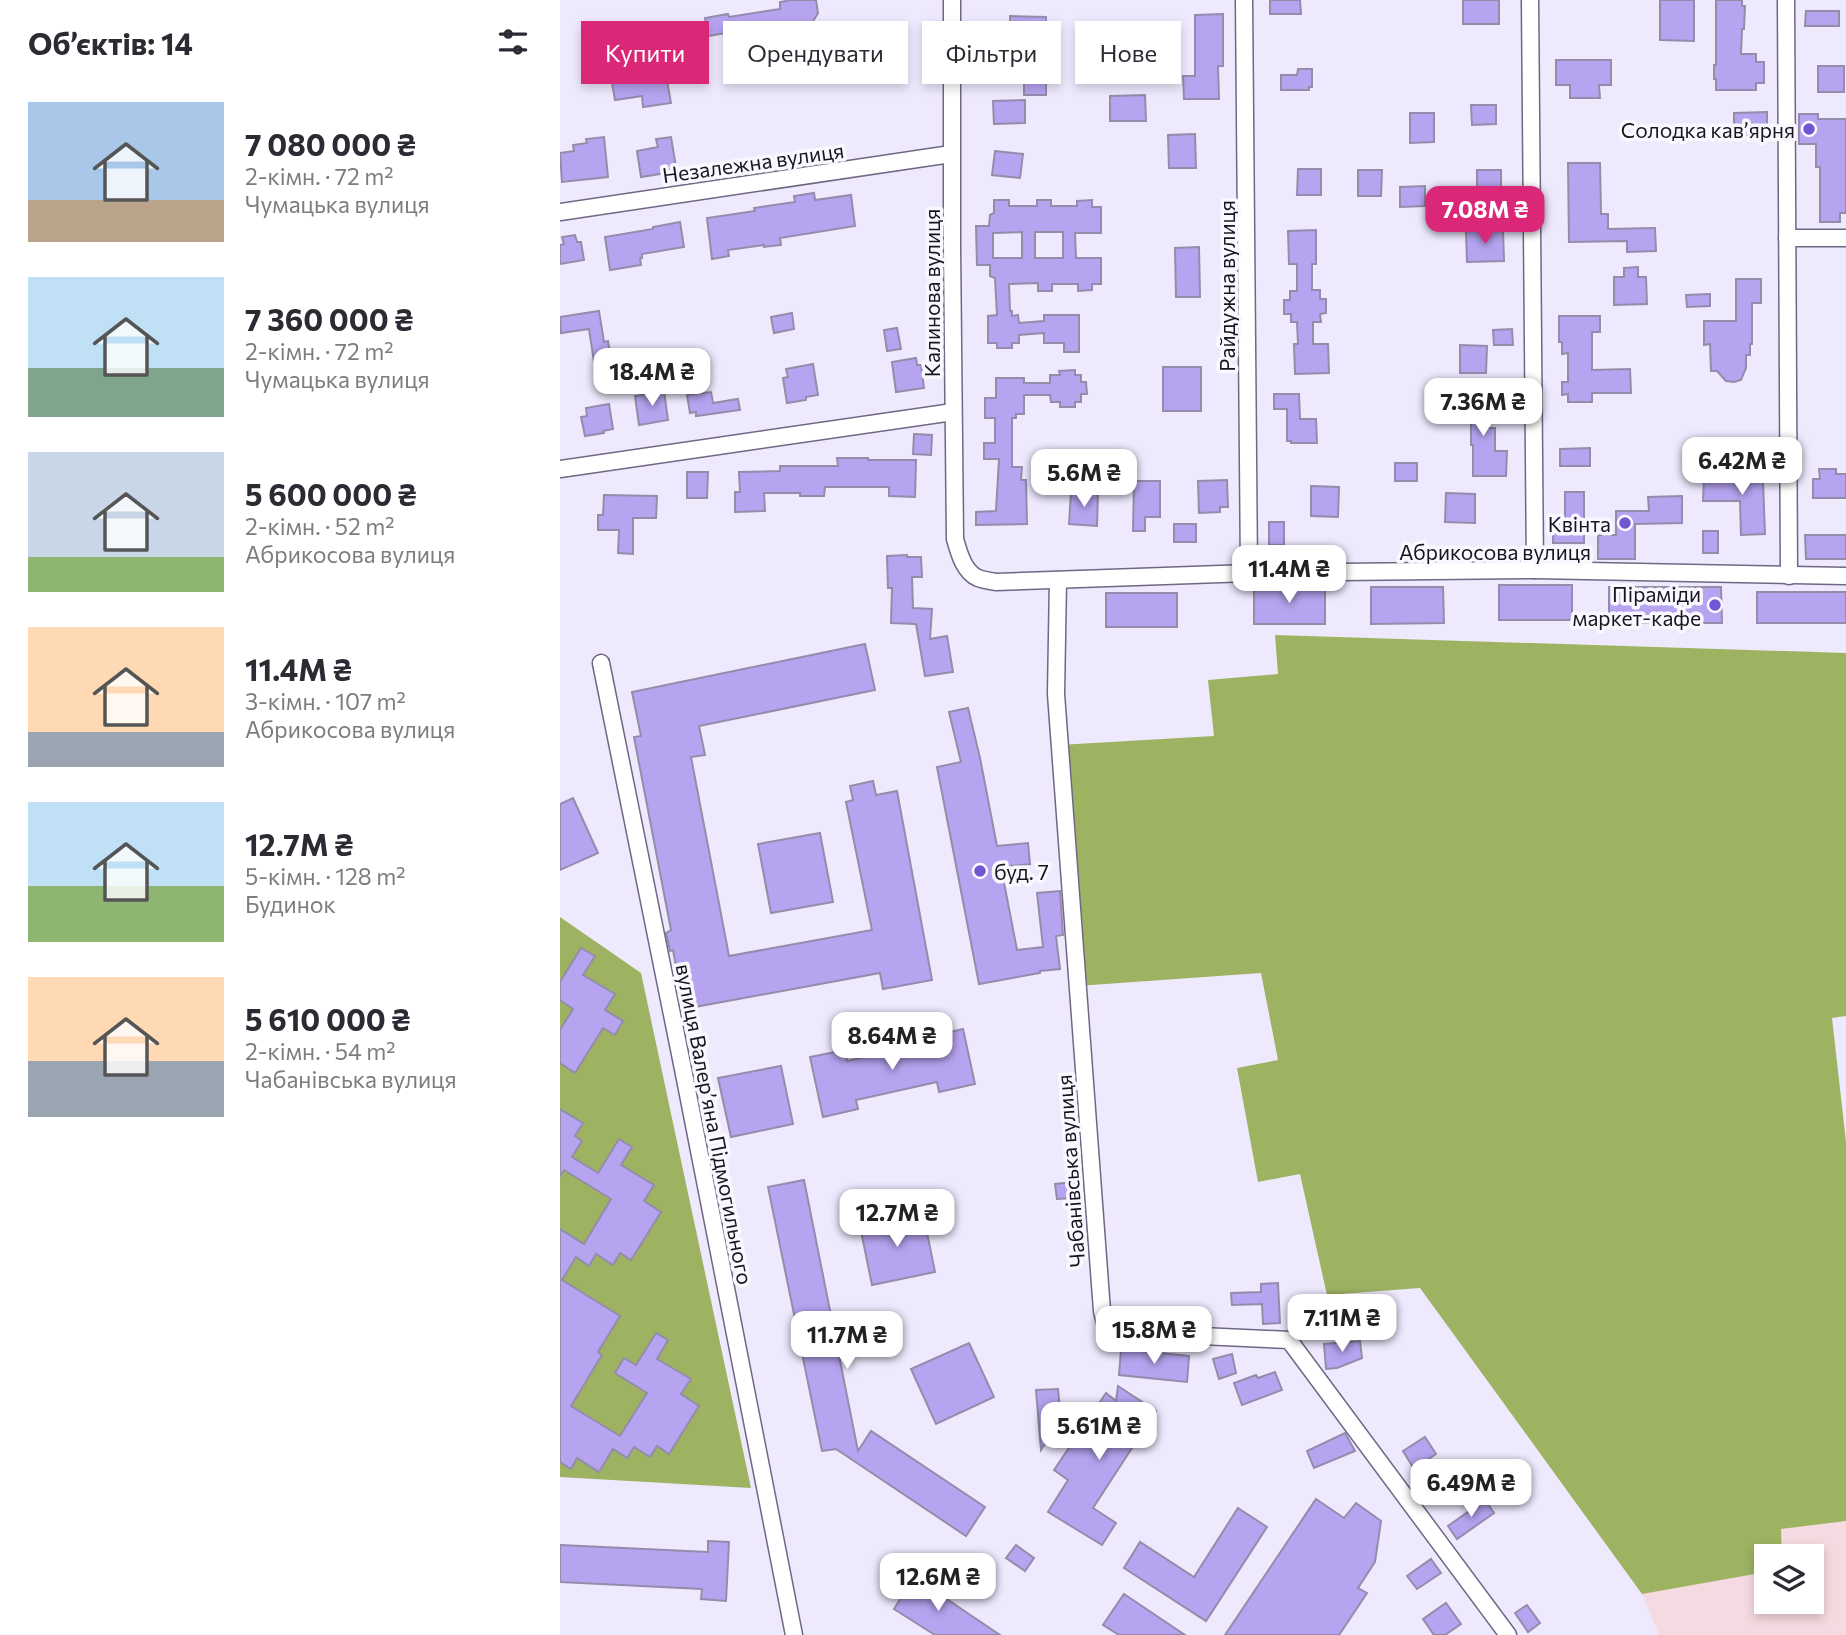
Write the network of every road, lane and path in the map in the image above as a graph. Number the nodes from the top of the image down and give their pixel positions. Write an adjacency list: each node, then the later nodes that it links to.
1 (952, 0): 5 (street, Калинова вулиця)
2 (1244, 0): 12 (street, Райдужна вулиця)
3 (1530, 0): 11 (street)
4 (1786, 0): 7 (street)
5 (951, 154): 6 (street, Незалежна вулиця); 9 (street, Калинова вулиця)
6 (560, 212)
7 (1787, 238): 8 (street); 13 (street)
8 (1846, 238)
9 (953, 412): 10 (street); 15 (street, Калинова вулиця)
10 (560, 469)
11 (1535, 570): 12 (street, Абрикосова вулиця); 13 (street, Абрикосова вулиця)
12 (1249, 573): 16 (street, Абрикосова вулиця)
13 (1789, 576): 14 (street, Абрикосова вулиця)
14 (1846, 576)
15 (977, 578): 16 (street, Абрикосова вулиця)
16 (1058, 580): 19 (street, Чабанівська вулиця)
17 (601, 663): 18 (street, вулиця Валерʼяна Підмогильного)
18 (794, 1635)
19 (1508, 1635)

